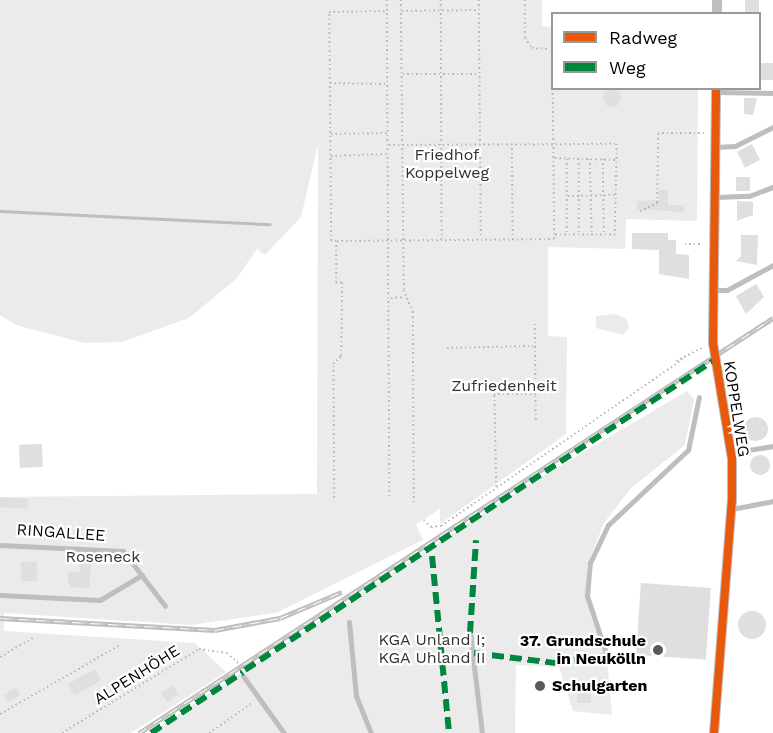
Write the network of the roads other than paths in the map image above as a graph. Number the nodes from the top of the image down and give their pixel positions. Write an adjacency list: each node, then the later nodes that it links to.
1 (716, 90): 2 (lane); 4 (street, KOPPELWEG)
2 (773, 93)
3 (773, 127): 4 (lane)
4 (715, 147): 6 (street, KOPPELWEG)
5 (773, 187): 6 (lane)
6 (714, 197): 8 (street, KOPPELWEG)
7 (773, 265): 8 (lane)
8 (713, 290): 11 (street, KOPPELWEG)
9 (699, 397): 20 (lane)
10 (773, 446): 11 (lane)
11 (730, 453): 13 (street, KOPPELWEG)
12 (773, 501): 13 (lane)
13 (732, 509): 25 (street, KOPPELWEG)
14 (0, 545): 15 (lane, RINGALLEE)
15 (142, 575): 16 (lane); 17 (lane, RINGALLEE)
16 (0, 595)
17 (165, 606)
18 (349, 622): 23 (lane)
19 (470, 633): 24 (lane)
20 (609, 662)
21 (243, 676): 22 (lane)
22 (284, 733)
23 (371, 733)
24 (482, 733)
25 (714, 733)

